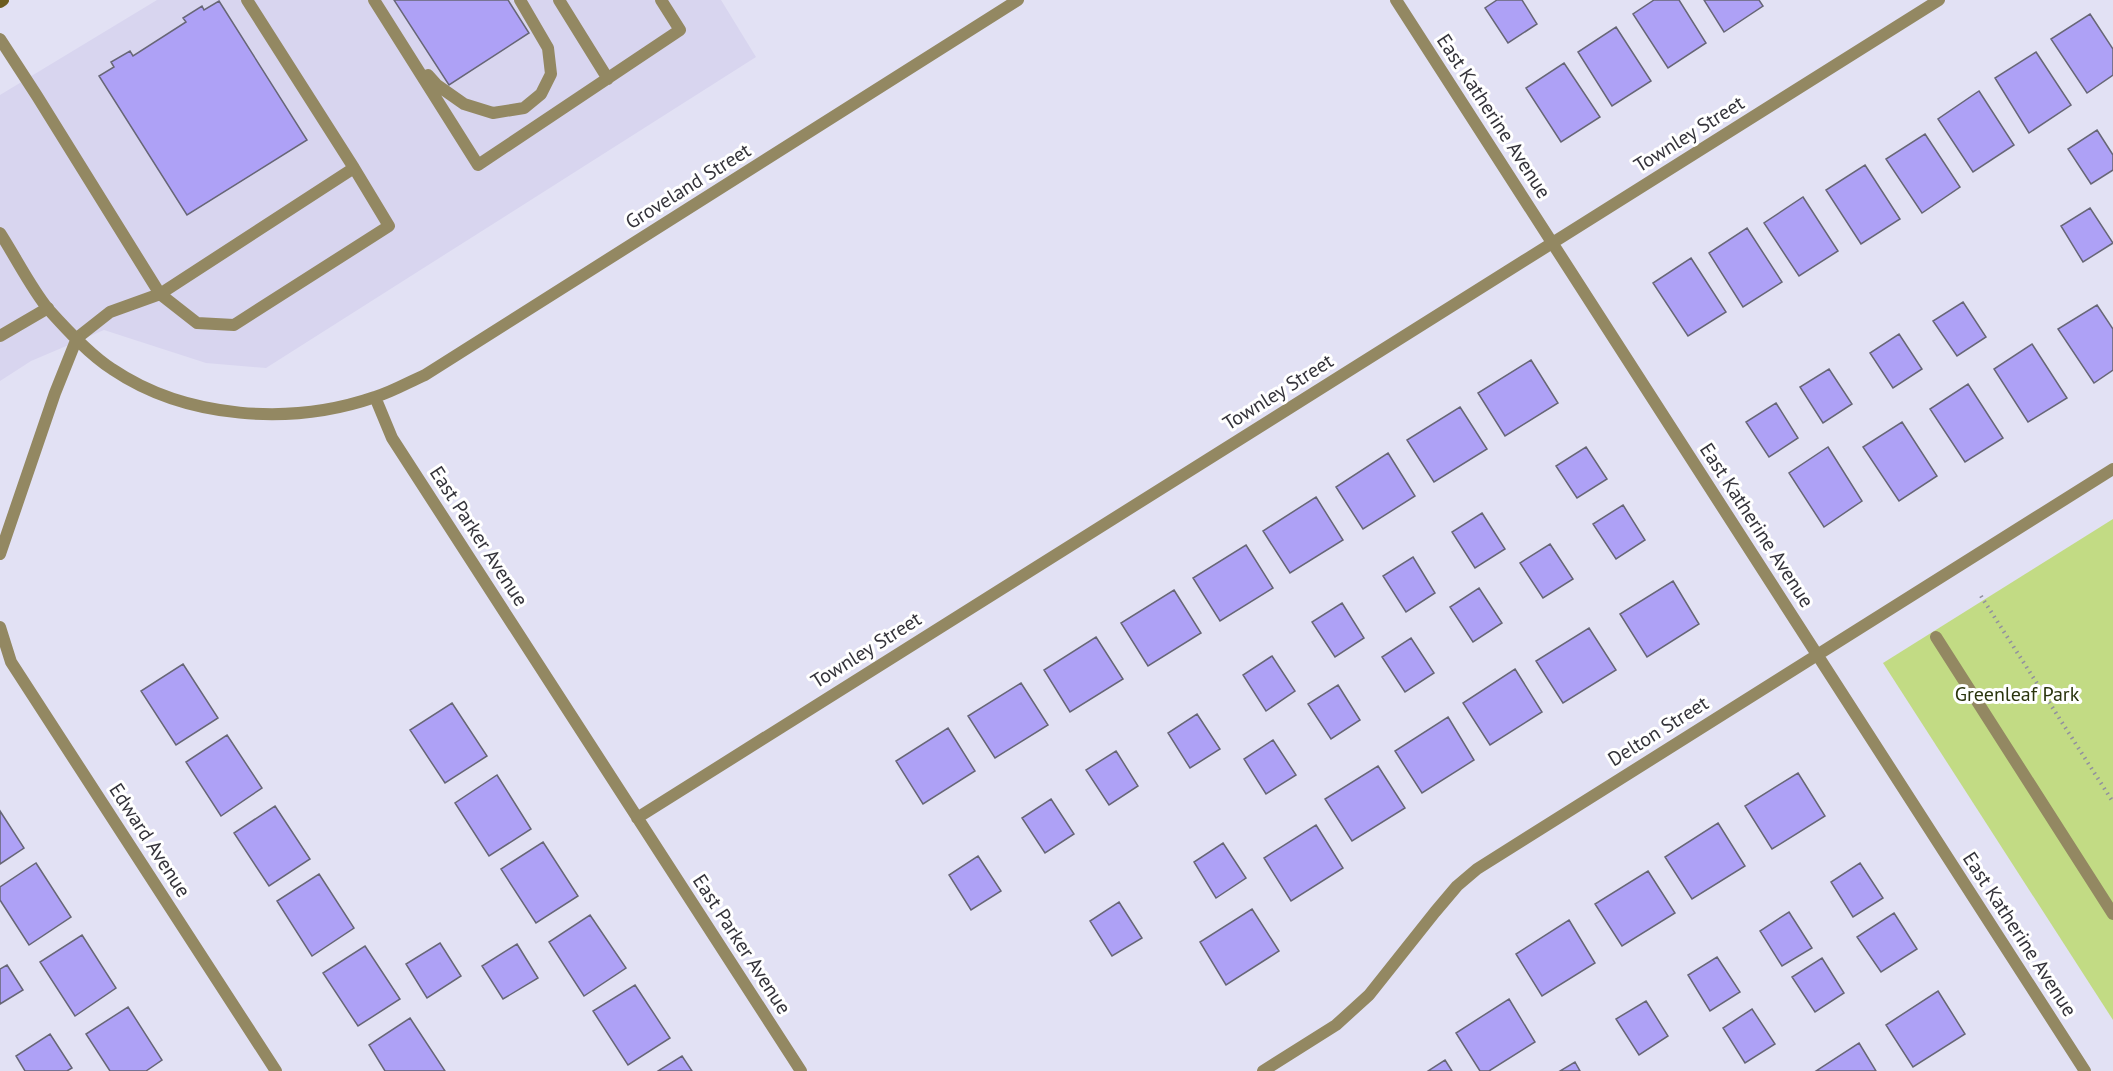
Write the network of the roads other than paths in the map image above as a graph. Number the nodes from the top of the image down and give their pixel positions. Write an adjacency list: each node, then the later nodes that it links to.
1 (247, 0): 12 (street)
2 (374, 0): 10 (street)
3 (520, 0): 10 (street)
4 (559, 0): 11 (street)
5 (661, 0): 11 (street)
6 (1018, 0): 19 (street, Groveland Street)
7 (1396, 0): 14 (street, East Katherine Avenue)
8 (1939, 0): 14 (street, Townley Street)
9 (0, 39): 15 (street)
10 (404, 47): 11 (street)
11 (608, 79)
12 (354, 168): 15 (street); 15 (street)
13 (0, 233): 16 (street)
14 (1552, 243): 24 (street, East Katherine Avenue); 25 (street, Townley Street)
15 (160, 294): 18 (street)
16 (48, 308): 17 (street); 18 (street)
17 (0, 336)
18 (77, 338): 19 (street); 21 (street)
19 (375, 397): 25 (street, East Parker Avenue)
20 (2113, 469): 24 (street, Delton Street)
21 (0, 554)
22 (0, 627): 28 (street, Edward Avenue)
23 (1936, 637): 26 (street)
24 (1818, 655): 27 (street, East Katherine Avenue); 30 (street, Delton Street)
25 (637, 818): 29 (street, East Parker Avenue)
26 (2113, 914)
27 (2081, 1069)
28 (276, 1071)
29 (801, 1071)
30 (1263, 1071)

